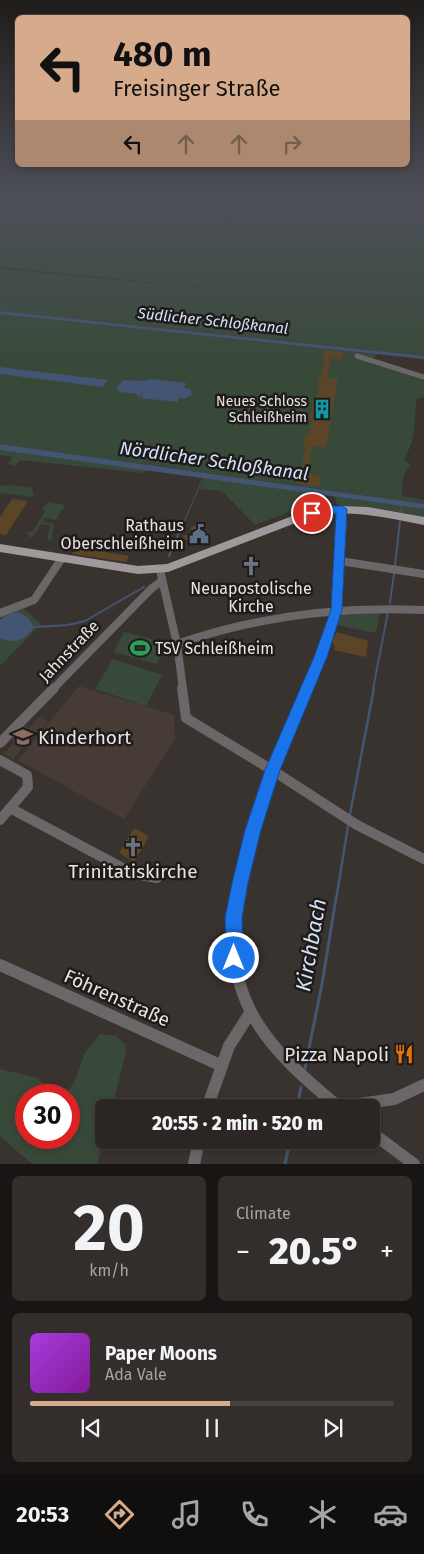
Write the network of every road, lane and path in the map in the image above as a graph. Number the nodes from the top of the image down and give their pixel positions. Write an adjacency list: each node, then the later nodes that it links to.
1 (357, 356): 2 (street)
2 (424, 377)
3 (342, 509): 4 (main road); 7 (street); 9 (main road)
4 (424, 520)
5 (0, 548): 6 (main road)
6 (62, 558): 9 (main road); 12 (street)
7 (340, 562): 8 (street); 10 (street)
8 (424, 574)
9 (161, 575): 13 (street); 14 (street, Jahnstraße)
10 (336, 610): 11 (street); 13 (street); 16 (street)
11 (424, 610)
12 (0, 613)
13 (177, 644): 16 (street)
14 (0, 743)
15 (0, 760): 17 (street)
16 (272, 770): 19 (street); 22 (street)
17 (10, 808): 18 (street); 20 (street)
18 (0, 820)
19 (424, 859)
20 (158, 878)
21 (0, 965): 23 (street, Föhrenstraße)
22 (250, 1013): 23 (street); 26 (street)
23 (220, 1065): 25 (street)
24 (424, 1086): 27 (street)
25 (210, 1099)
26 (330, 1099)
27 (380, 1102)
28 (380, 1139): 31 (street)
29 (197, 1149): 30 (street)
30 (194, 1164)
31 (414, 1164)

